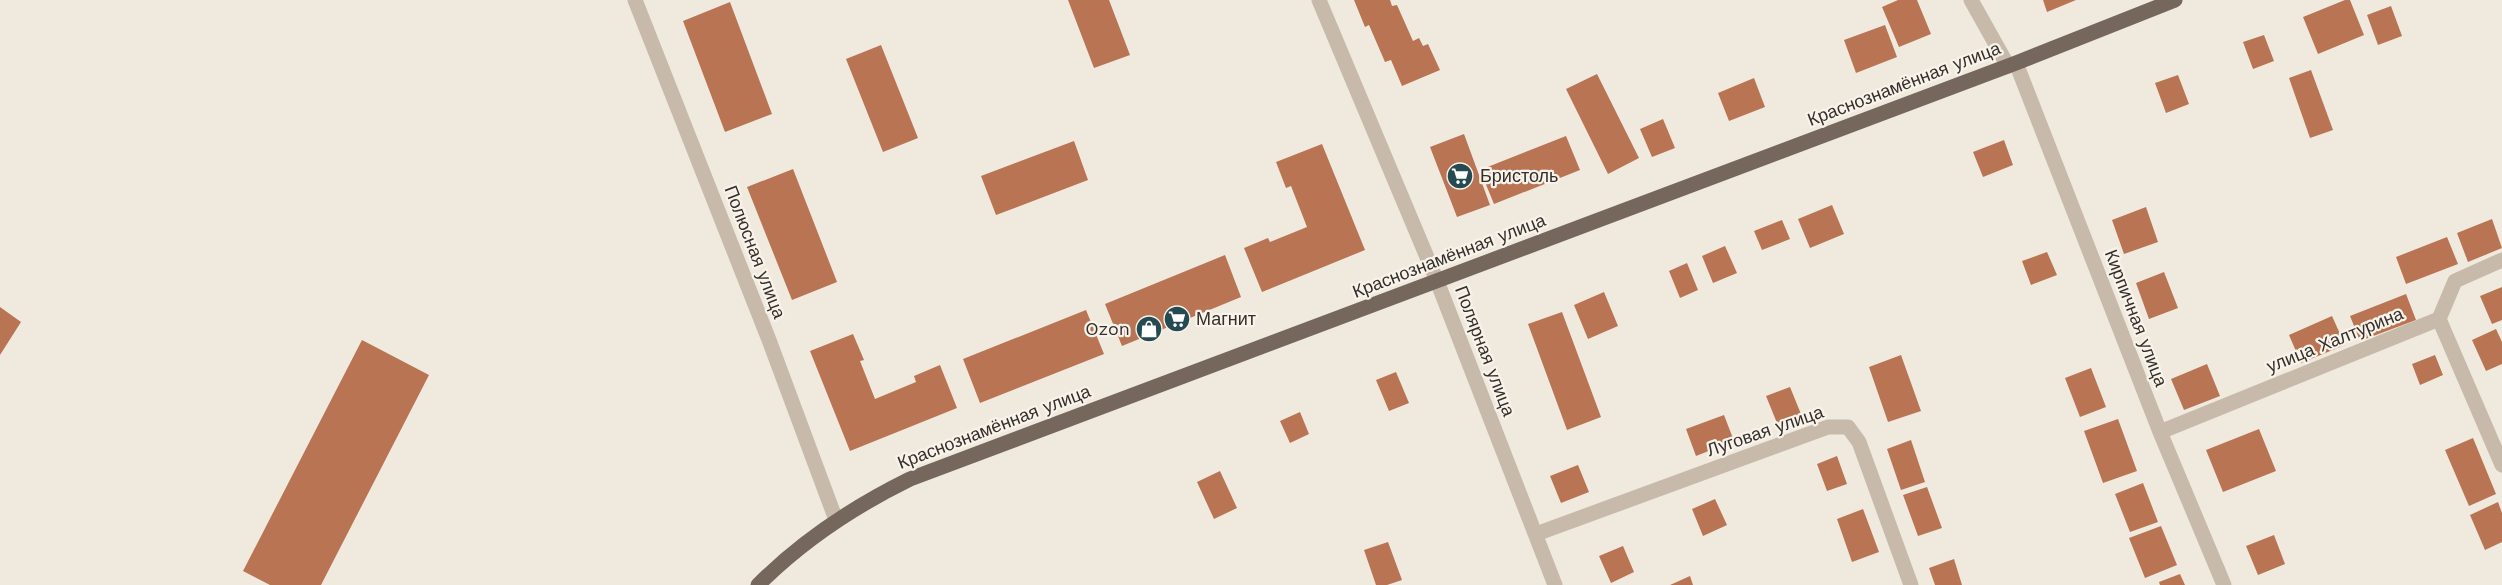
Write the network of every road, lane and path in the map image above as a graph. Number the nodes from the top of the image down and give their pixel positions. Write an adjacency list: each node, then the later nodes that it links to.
1 (635, 0): 11 (street, Полюсная улица)
2 (1319, 0): 7 (street, Полярная улица)
3 (1971, 0): 5 (street, Кирпичная улица)
4 (2175, 0): 5 (main road, Краснознамённая улица)
5 (2012, 65): 7 (main road, Краснознамённая улица); 9 (street, Кирпичная улица)
6 (2502, 260): 8 (street)
7 (1437, 281): 11 (main road, Краснознамённая улица); 12 (street, Полярная улица)
8 (2439, 319): 9 (street, улица Халтурина); 10 (street)
9 (2160, 432): 16 (street, Кирпичная улица)
10 (2502, 465)
11 (836, 520): 13 (main road, Краснознамённая улица)
12 (1536, 534): 14 (street, Полярная улица); 15 (street, Луговая улица)
13 (758, 585)
14 (1555, 585)
15 (1911, 585)
16 (2224, 585)

